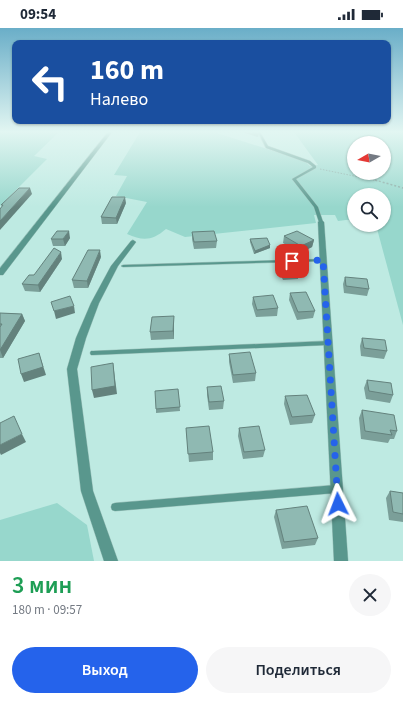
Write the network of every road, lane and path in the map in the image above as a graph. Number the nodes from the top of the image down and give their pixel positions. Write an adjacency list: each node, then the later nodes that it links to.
1 (91, 157): 9 (street)
2 (295, 157): 3 (lane)
3 (315, 168): 4 (path); 5 (lane)
4 (403, 188)
5 (321, 222): 7 (street)
6 (133, 242): 14 (street)
7 (323, 260): 8 (lane); 10 (street)
8 (123, 266)
9 (0, 273)
10 (328, 343): 11 (lane); 12 (street)
11 (93, 353)
12 (337, 489): 13 (lane); 15 (street)
13 (115, 506)
14 (111, 561)
15 (341, 561)

